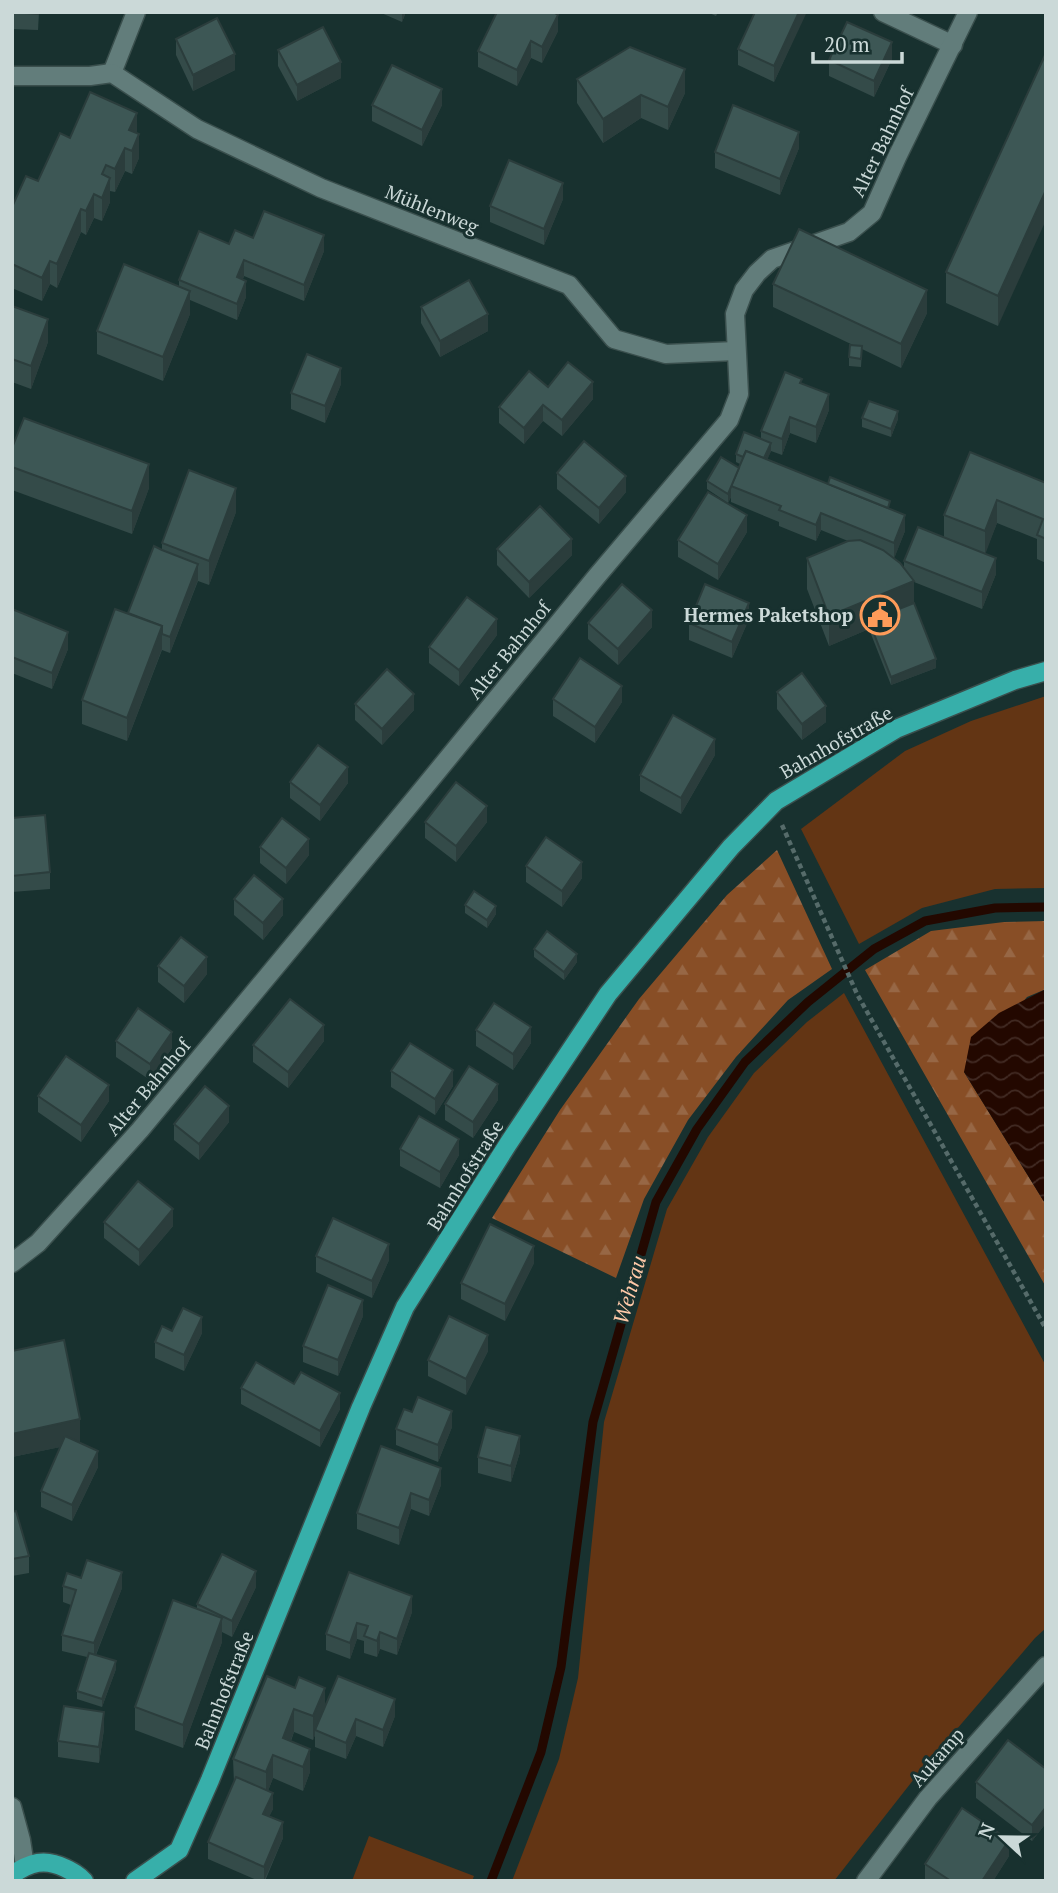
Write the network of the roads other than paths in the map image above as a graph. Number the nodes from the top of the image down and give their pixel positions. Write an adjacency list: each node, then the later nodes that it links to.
1 (136, 12): 5 (street)
2 (883, 12): 4 (street)
3 (968, 12): 4 (street, Alter Bahnhof)
4 (953, 45): 7 (street, Alter Bahnhof)
5 (112, 73): 6 (street); 7 (street, Mühlenweg)
6 (12, 76)
7 (736, 351): 9 (street, Alter Bahnhof)
8 (1046, 671): 14 (main road, Bahnhofstraße)
9 (12, 1263)
10 (1046, 1666): 15 (street, Aukamp)
11 (12, 1807): 12 (street)
12 (19, 1870): 13 (main road)
13 (84, 1881)
14 (135, 1881)
15 (866, 1881)

